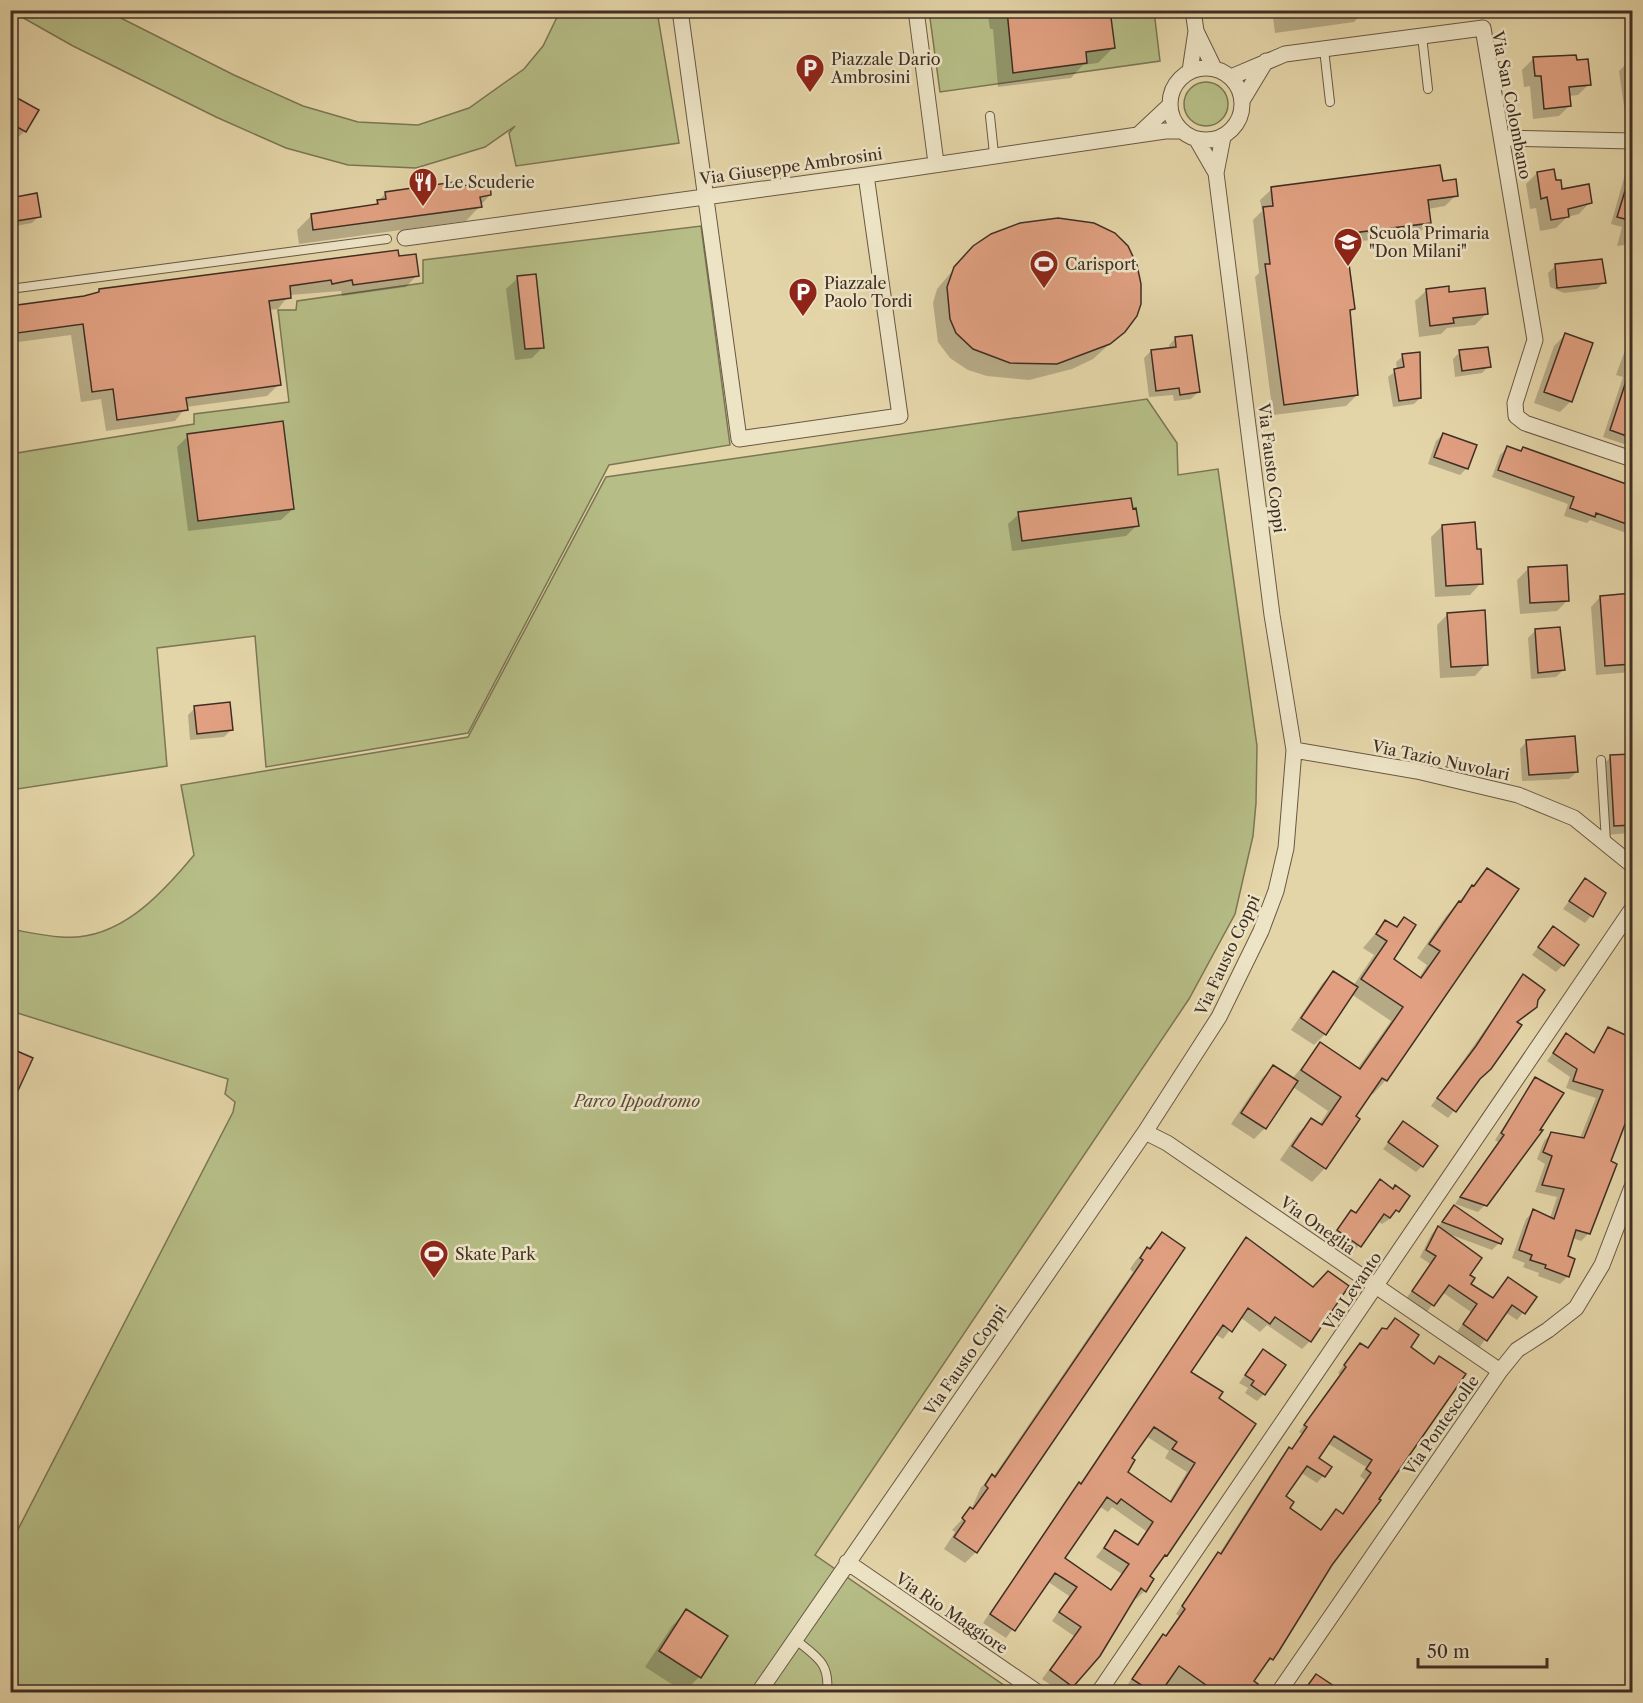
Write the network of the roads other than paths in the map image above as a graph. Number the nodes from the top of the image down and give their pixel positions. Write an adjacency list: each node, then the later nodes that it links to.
1 (680, 10): 26 (street)
2 (916, 10): 23 (street)
3 (1193, 10): 4 (street)
4 (1196, 31): 8 (street); 9 (street)
5 (1422, 36): 6 (street, Via San Colombano); 11 (lane); 19 (street, Via San Colombano)
6 (1324, 49): 7 (street, Via San Colombano); 13 (lane)
7 (1266, 61): 10 (street, Via San Colombano); 12 (street)
8 (1214, 68): 9 (street); 10 (street)
9 (1190, 71): 14 (street)
10 (1231, 77): 12 (street)
11 (1428, 89)
12 (1243, 99): 17 (street)
13 (1330, 102)
14 (1170, 106): 16 (street); 18 (street)
15 (990, 116): 22 (lane)
16 (1181, 131): 18 (street, Via Giuseppe Ambrosini); 20 (street)
17 (1223, 136): 20 (street); 24 (street, Via Fausto Coppi)
18 (1135, 137): 22 (street, Via Giuseppe Ambrosini)
19 (1502, 138): 21 (street); 30 (street, Via San Colombano)
20 (1197, 140): 24 (street)
21 (1632, 141)
22 (994, 154): 23 (street, Via Giuseppe Ambrosini)
23 (936, 163): 25 (street, Via Giuseppe Ambrosini)
24 (1216, 173): 31 (street, Via Fausto Coppi)
25 (866, 175): 26 (street, Via Giuseppe Ambrosini); 26 (street)
26 (706, 197): 27 (street, Via Giuseppe Ambrosini)
27 (401, 238)
28 (387, 239): 29 (lane)
29 (10, 289)
30 (1632, 459)
31 (1294, 750): 33 (street, Via Tazio Nuvolari); 36 (street, Via Fausto Coppi)
32 (1601, 760): 33 (lane)
33 (1606, 842): 34 (street, Via Tazio Nuvolari)
34 (1632, 865)
35 (1632, 909): 38 (street, Via Levanto)
36 (1145, 1132): 38 (street, Via Oneglia); 40 (street, Via Fausto Coppi)
37 (1632, 1187): 39 (street, Via Pontescolle)
38 (1377, 1287): 39 (street, Via Oneglia); 45 (street, Via Levanto)
39 (1500, 1371): 46 (street, Via Pontescolle)
40 (847, 1562): 41 (street, Via Fausto Coppi); 44 (street, Via Rio Maggiore)
41 (796, 1640): 42 (street, Via Fausto Coppi); 43 (lane)
42 (759, 1692)
43 (827, 1692)
44 (1037, 1692)
45 (1099, 1692)
46 (1279, 1692)

